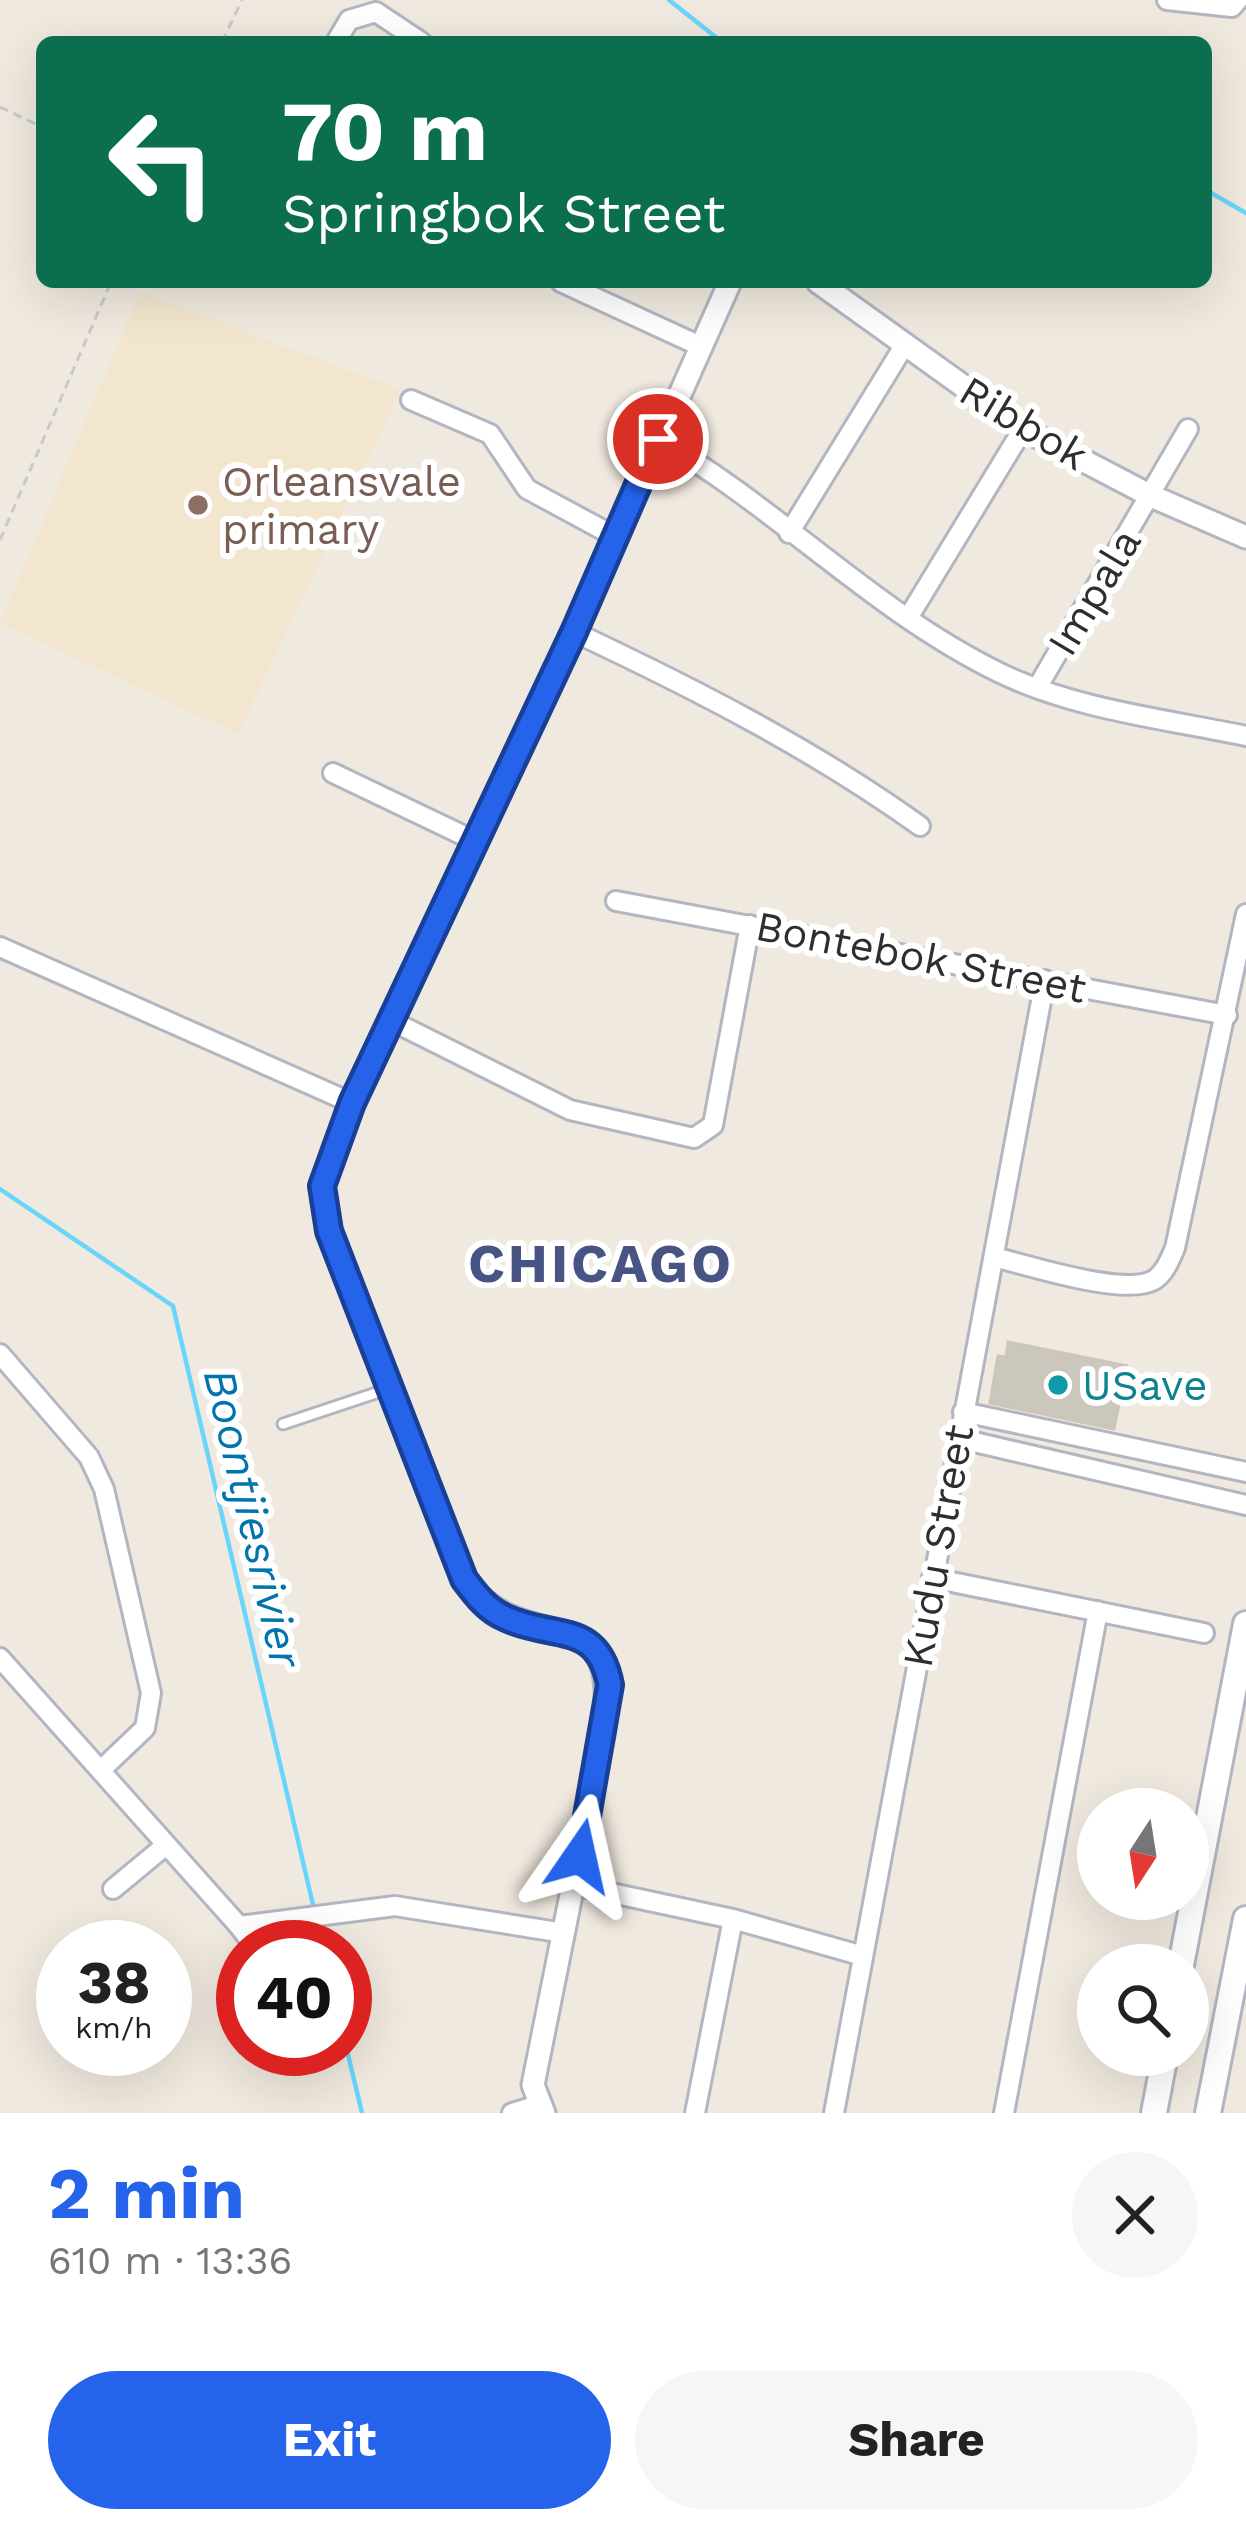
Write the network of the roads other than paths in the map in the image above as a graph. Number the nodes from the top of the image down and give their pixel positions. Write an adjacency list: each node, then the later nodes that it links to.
1 (1167, 0): 2 (street)
2 (1238, 0)
3 (340, 36): 4 (street)
4 (412, 36)
5 (575, 288): 8 (street)
6 (727, 288): 8 (street)
7 (826, 288): 9 (street, Ribbok)
8 (700, 346): 13 (street)
9 (904, 346): 11 (street, Ribbok); 15 (street)
10 (411, 400): 16 (street)
11 (1023, 429): 14 (street, Ribbok); 18 (street)
12 (1188, 429): 14 (street, Impala)
13 (658, 439): 15 (street); 16 (street)
14 (1151, 496): 17 (street, Ribbok); 20 (street, Impala)
15 (789, 533): 18 (street)
16 (616, 537): 19 (street)
17 (1246, 537)
18 (908, 618): 20 (street)
19 (574, 632): 23 (street); 24 (street)
20 (1036, 688): 21 (street)
21 (1246, 736)
22 (333, 773): 24 (street)
23 (920, 826)
24 (473, 839): 31 (street)
25 (616, 901): 27 (street, Bontebok Street)
26 (1246, 914): 30 (street)
27 (750, 925): 29 (street, Bontebok Street); 31 (street)
28 (0, 946): 32 (street)
29 (1045, 980): 30 (street, Bontebok Street); 33 (street, Kudu Street)
30 (1227, 1015): 33 (street)
31 (390, 1020): 32 (street)
32 (352, 1103): 35 (street)
33 (994, 1257): 36 (street, Kudu Street)
34 (0, 1354): 46 (street)
35 (388, 1389): 37 (lane); 48 (street)
36 (963, 1412): 38 (street, Kudu Street); 39 (street)
37 (283, 1424)
38 (957, 1438): 40 (street); 41 (street, Kudu Street)
39 (1246, 1472)
40 (1246, 1505)
41 (932, 1578): 42 (street); 56 (street, Kudu Street)
42 (1098, 1611): 44 (street); 62 (street)
43 (1246, 1624): 55 (main road)
44 (1204, 1634)
45 (0, 1658): 46 (street)
46 (102, 1768): 47 (street)
47 (166, 1845): 49 (street); 52 (street)
48 (574, 1885): 50 (street); 54 (street)
49 (113, 1889)
50 (733, 1919): 56 (street); 60 (street)
51 (1246, 1919): 64 (main road)
52 (233, 1920)
53 (282, 1920): 54 (street)
54 (564, 1933): 58 (street)
55 (1185, 1944)
56 (863, 1956): 61 (street, Kudu Street)
57 (1161, 2076): 63 (main road)
58 (541, 2109): 59 (street)
59 (512, 2113)
60 (695, 2113)
61 (834, 2113)
62 (1004, 2113)
63 (1154, 2113)
64 (1208, 2113)

